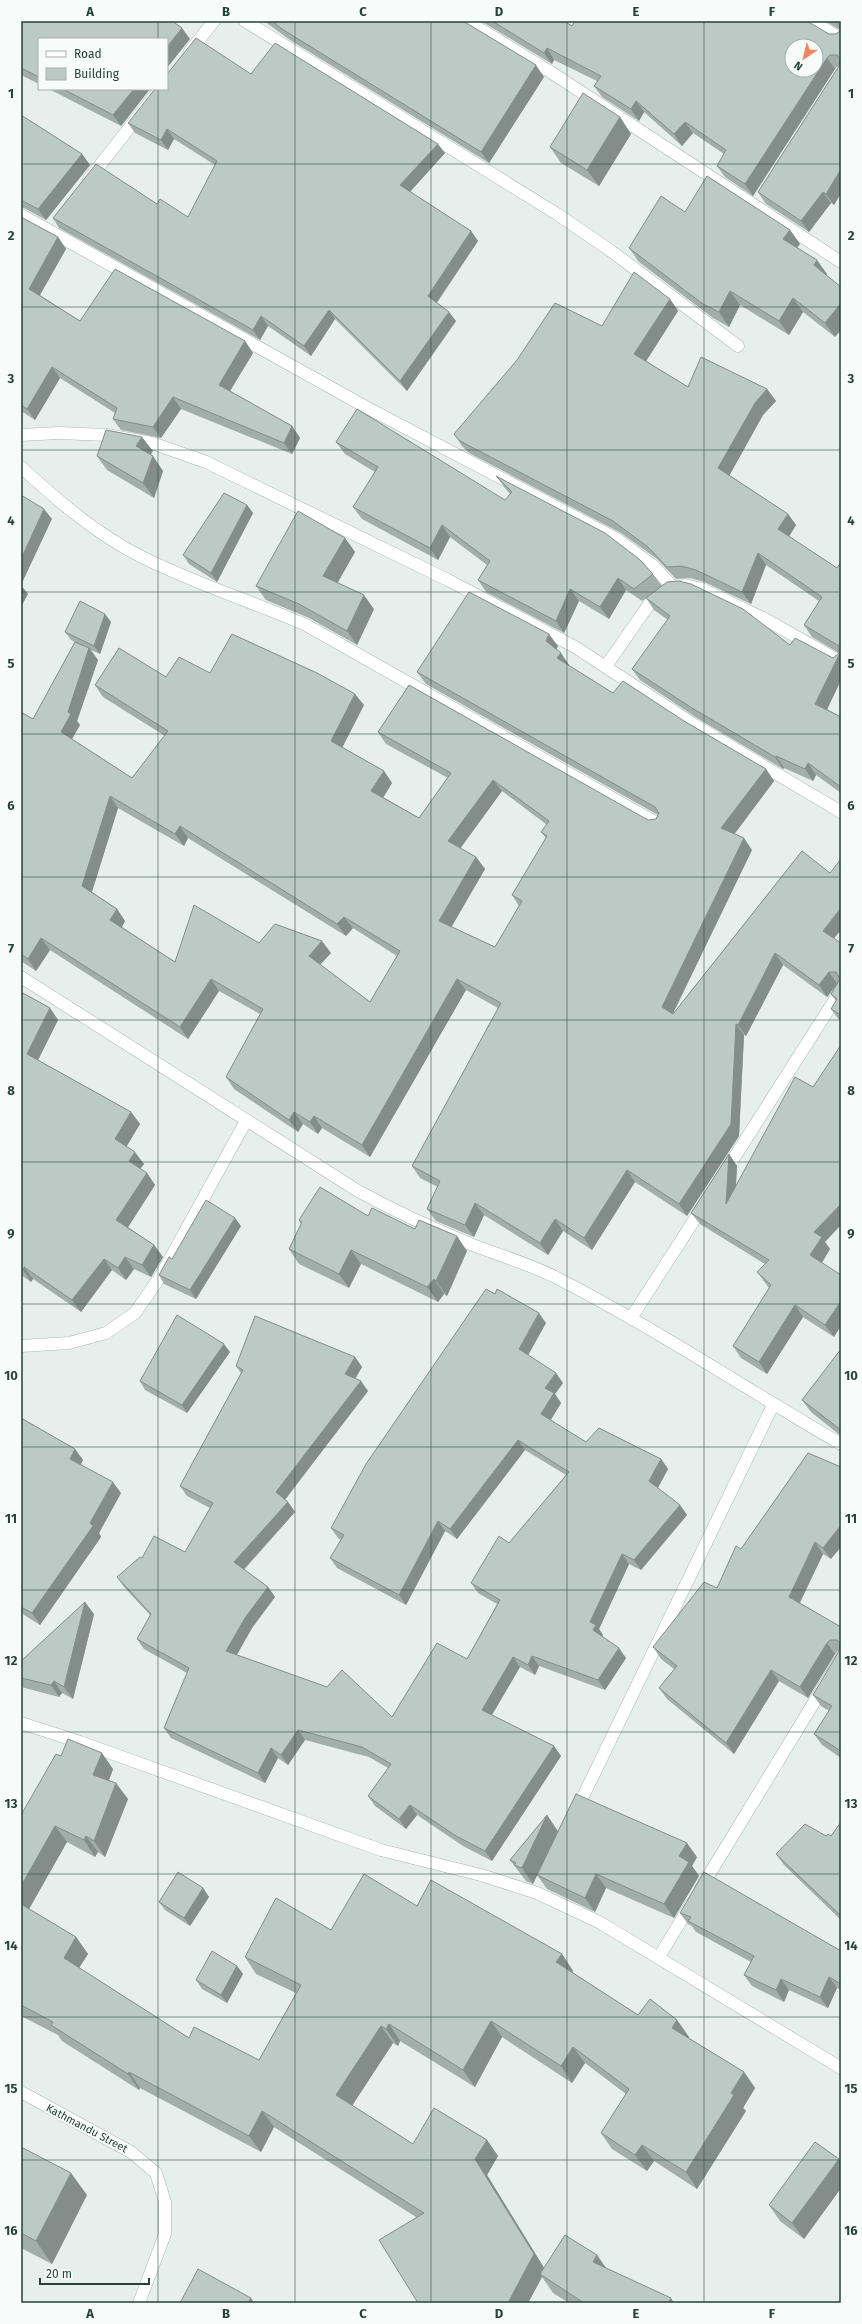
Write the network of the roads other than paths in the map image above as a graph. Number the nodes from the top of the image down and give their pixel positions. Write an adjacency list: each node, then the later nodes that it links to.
1 (214, 21): 6 (street)
2 (245, 21): 13 (street)
3 (467, 21): 12 (street)
4 (811, 21): 5 (street)
5 (841, 39)
6 (181, 62)
7 (159, 90): 8 (street)
8 (82, 187)
9 (21, 215): 11 (street)
10 (58, 217): 11 (street)
11 (48, 230): 16 (street)
12 (841, 262)
13 (738, 346)
14 (21, 435): 18 (street)
15 (21, 467): 20 (street)
16 (673, 587): 17 (street); 18 (street)
17 (841, 662)
18 (606, 666): 19 (street)
19 (841, 812)
20 (660, 825)
21 (21, 977): 23 (street)
22 (841, 990): 24 (street)
23 (246, 1121): 26 (street); 27 (street)
24 (717, 1184)
25 (708, 1198): 26 (street)
26 (632, 1318): 28 (street)
27 (21, 1346)
28 (773, 1405): 29 (street); 32 (street)
29 (841, 1444)
30 (841, 1658): 35 (street)
31 (21, 1723): 34 (street)
32 (571, 1821)
33 (544, 1878): 34 (street)
34 (537, 1893): 35 (street)
35 (659, 1957): 36 (street)
36 (841, 2068)
37 (21, 2092): 38 (street, Kathmandu Street)
38 (139, 2303)

